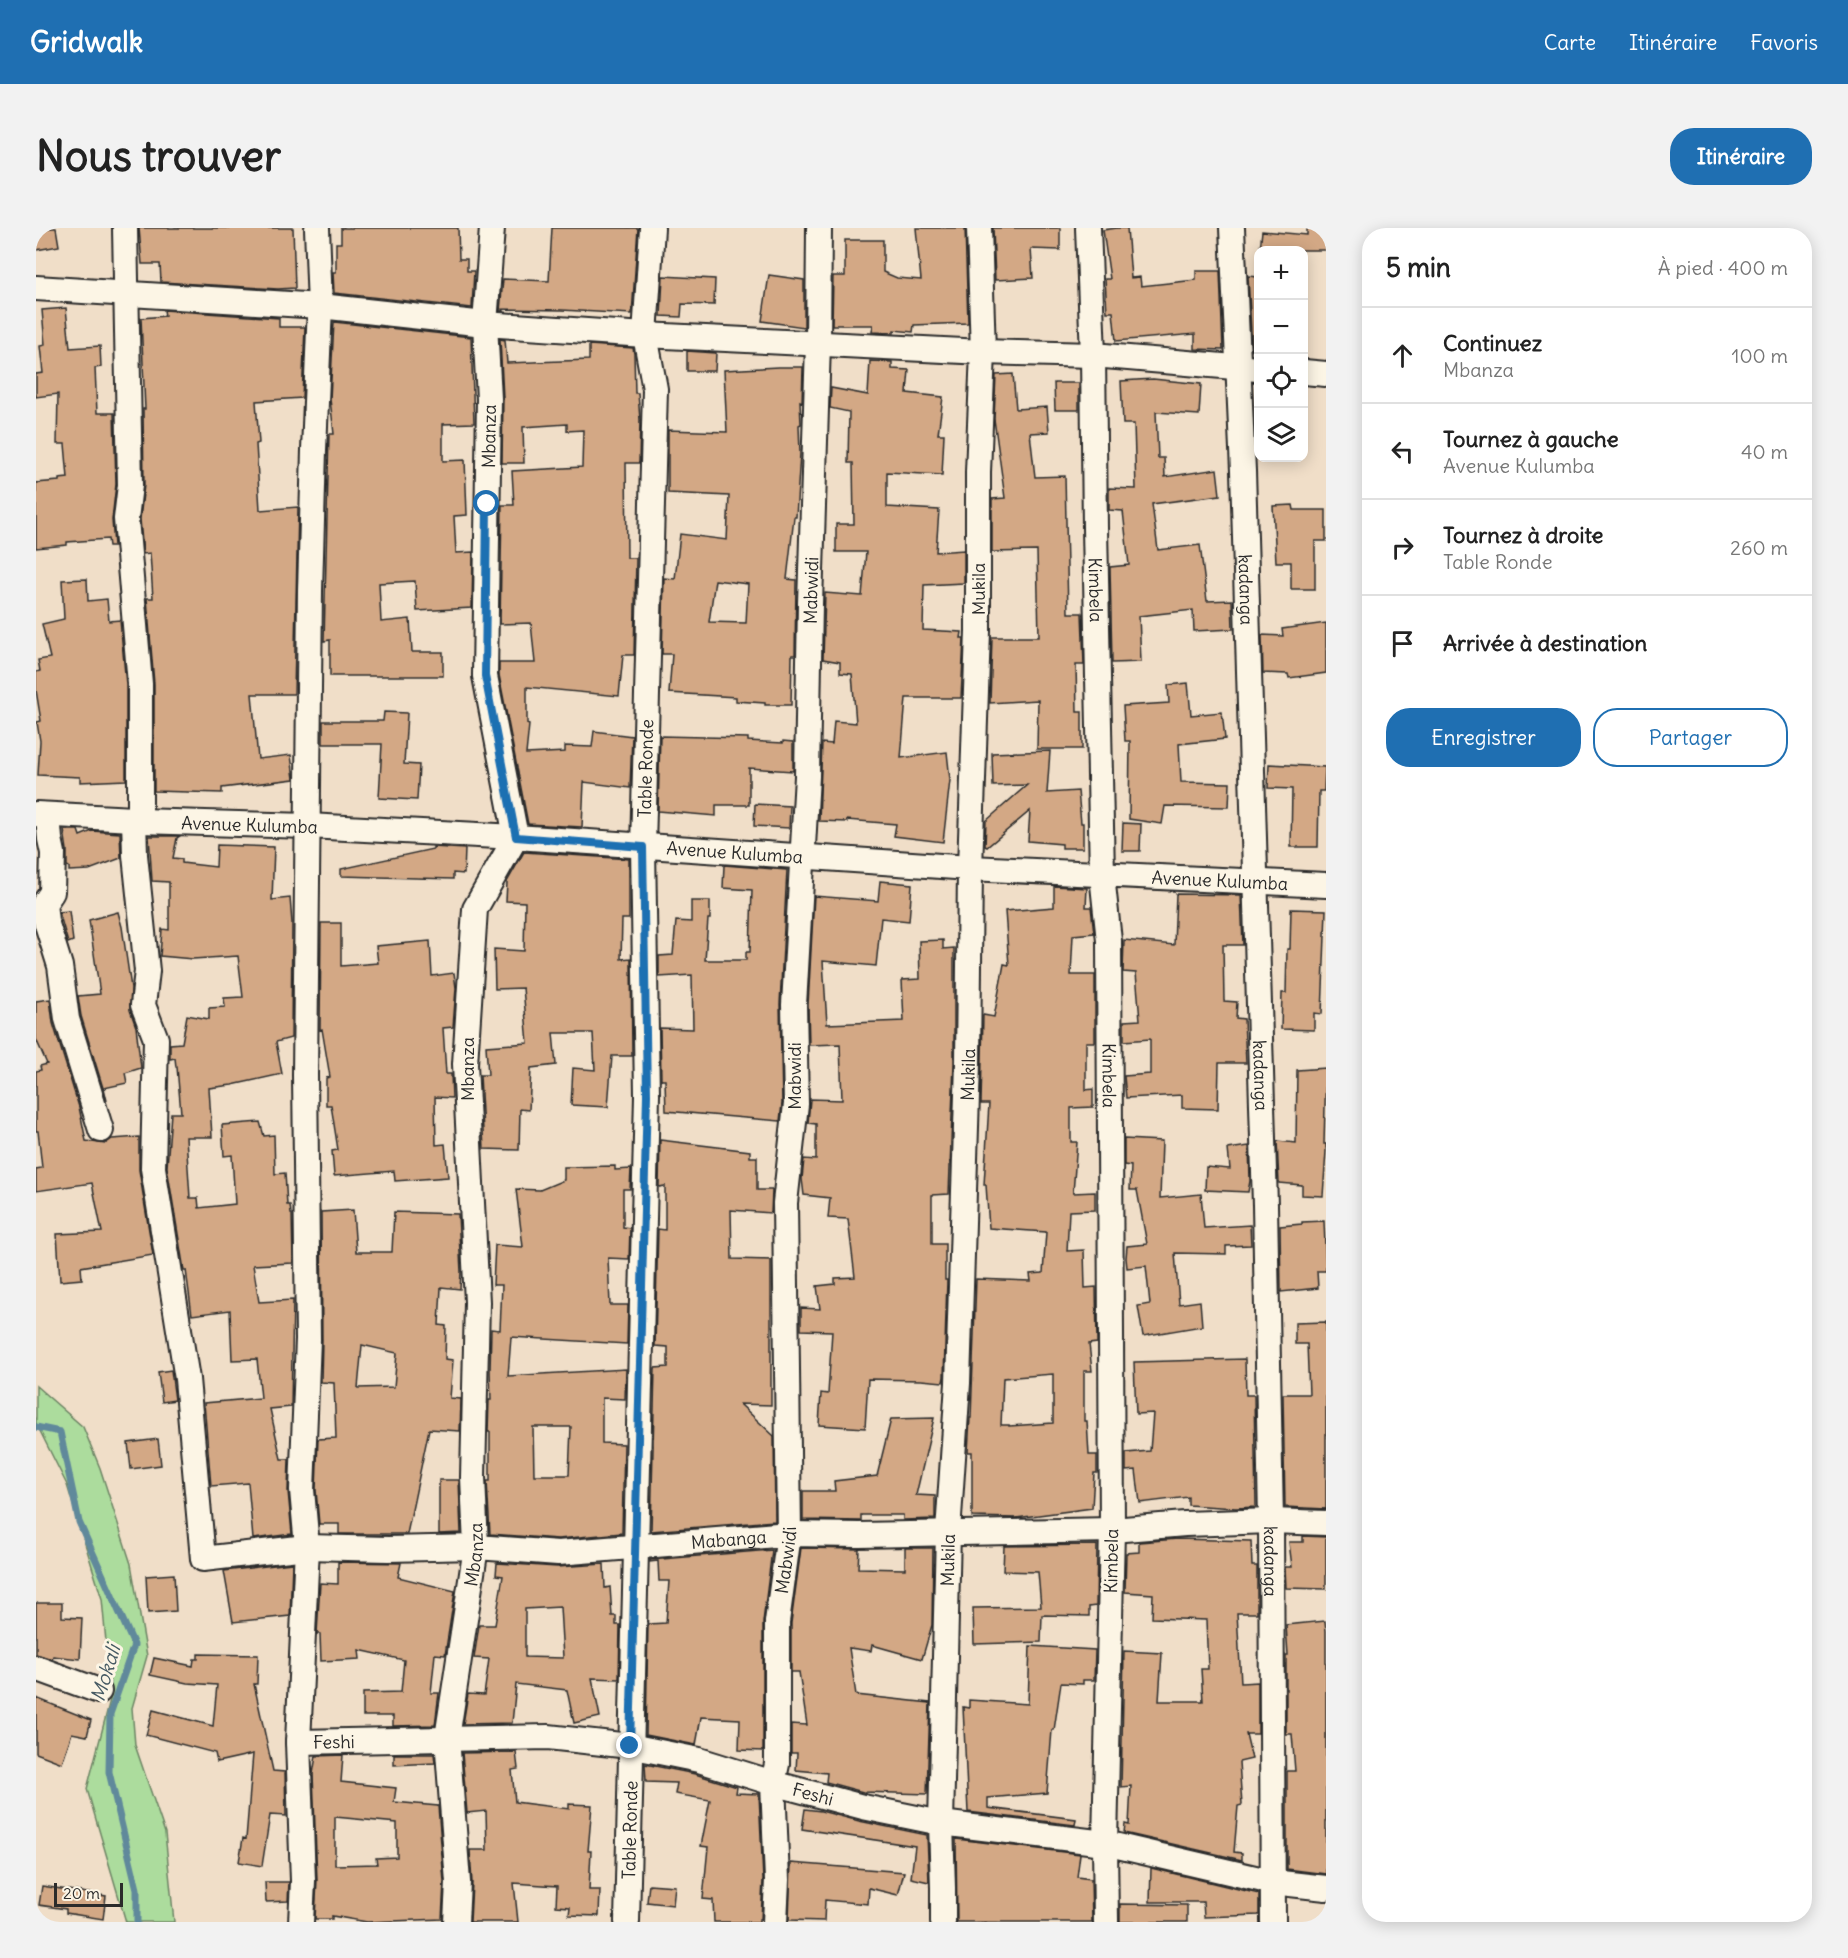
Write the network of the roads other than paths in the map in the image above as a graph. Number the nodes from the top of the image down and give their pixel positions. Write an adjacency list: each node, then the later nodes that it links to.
1 (125, 228): 10 (street)
2 (317, 228): 11 (street)
3 (492, 228): 12 (street, Mbanza)
4 (652, 228): 13 (street, Table Ronde)
5 (819, 228): 14 (street, Mabwidi)
6 (979, 228): 15 (street, Mukila)
7 (1088, 228): 16 (street, Kimbela)
8 (1232, 228): 17 (street, kadanga)
9 (36, 288): 10 (street)
10 (126, 294): 11 (street); 21 (street)
11 (320, 306): 12 (street); 22 (street)
12 (484, 324): 13 (street); 23 (street, Mbanza)
13 (645, 335): 14 (street); 24 (street, Table Ronde)
14 (818, 343): 15 (street); 25 (street, Mabwidi)
15 (983, 352): 16 (street); 26 (street, Mukila)
16 (1093, 355): 17 (street); 27 (street, Kimbela)
17 (1248, 368): 28 (street, kadanga)
18 (1308, 372): 19 (street)
19 (1326, 374)
20 (42, 814): 21 (street, Avenue Kulumba); 30 (street)
21 (137, 820): 22 (street, Avenue Kulumba); 37 (street, Mabanga)
22 (308, 826): 23 (street, Avenue Kulumba); 37 (street)
23 (516, 837): 24 (street, Avenue Kulumba); 38 (street, Mbanza)
24 (643, 847): 25 (street, Avenue Kulumba); 36 (street, Table Ronde)
25 (801, 858): 26 (street, Avenue Kulumba); 35 (street, Mabwidi)
26 (970, 868): 27 (street, Avenue Kulumba); 34 (street, Mukila)
27 (1102, 875): 28 (street, Avenue Kulumba); 33 (street, Kimbela)
28 (1255, 883): 29 (street, Avenue Kulumba); 31 (street, kadanga)
29 (1326, 885)
30 (101, 1130)
31 (1271, 1521): 32 (street, Mabanga); 33 (street, Mabanga); 47 (street, kadanga)
32 (1326, 1523)
33 (1112, 1530): 34 (street, Mabanga); 46 (street, Kimbela)
34 (948, 1532): 35 (street, Mabanga); 45 (street, Mukila)
35 (789, 1534): 36 (street, Mabanga); 44 (street, Mabwidi)
36 (636, 1546): 38 (street, Mabanga); 43 (street, Table Ronde)
37 (307, 1547): 38 (street, Mabanga); 42 (street)
38 (476, 1547): 41 (street, Mbanza)
39 (36, 1668): 40 (street)
40 (99, 1690)
41 (447, 1738): 42 (street, Feshi); 43 (street, Feshi); 50 (street, Mbanza)
42 (298, 1742): 49 (street)
43 (630, 1746): 44 (street, Feshi); 51 (street, Table Ronde)
44 (773, 1783): 45 (street, Feshi); 52 (street, Mabwidi)
45 (941, 1823): 46 (street, Feshi); 53 (street, Mukila)
46 (1105, 1843): 47 (street, Feshi); 54 (street, Kimbela)
47 (1272, 1882): 48 (street, Feshi); 55 (street, kadanga)
48 (1326, 1888)
49 (301, 1922)
50 (456, 1922)
51 (627, 1922)
52 (775, 1922)
53 (943, 1922)
54 (1106, 1922)
55 (1273, 1922)

